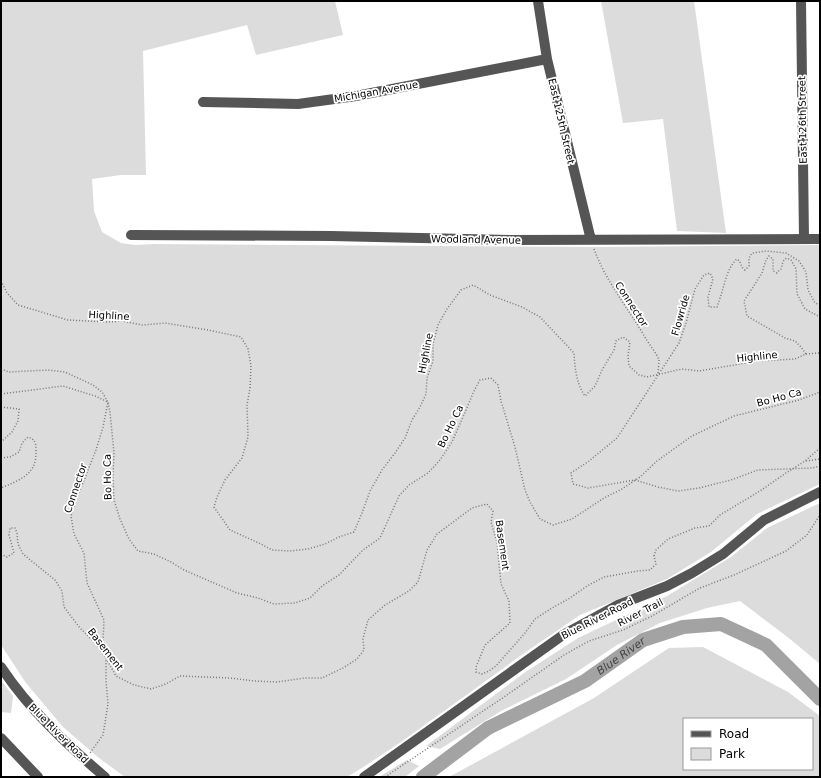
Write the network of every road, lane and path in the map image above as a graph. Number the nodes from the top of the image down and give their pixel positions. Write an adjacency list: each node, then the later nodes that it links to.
1 (538, 1): 3 (street, East 125th Street)
2 (800, 1): 6 (street, East 126th Street)
3 (548, 59): 4 (street, Michigan Avenue); 8 (street, East 125th Street)
4 (203, 102)
5 (131, 235): 8 (street, Woodland Avenue)
6 (804, 239): 7 (street, Woodland Avenue); 8 (street, Woodland Avenue)
7 (820, 239)
8 (591, 240): 15 (path, Connector)
9 (1, 281): 15 (path, Highline)
10 (820, 305): 15 (path, Flowride)
11 (820, 317): 13 (path, Highline)
12 (820, 353): 13 (path)
13 (806, 354): 15 (path, Highline)
14 (1, 369): 18 (path)
15 (658, 375): 27 (path)
16 (820, 392): 27 (path, Bo Ho Ca)
17 (1, 394): 18 (path)
18 (108, 402): 27 (path, Bo Ho Ca); 32 (path, Connector)
19 (1, 407): 20 (path)
20 (1, 442)
21 (820, 448): 24 (path)
22 (1, 458): 28 (path)
23 (820, 459): 24 (path)
24 (805, 461): 26 (path, Basement)
25 (820, 466): 26 (path)
26 (795, 468): 27 (path); 32 (path, Basement)
27 (635, 480)
28 (1, 488)
29 (820, 492): 38 (street, Blue River Road)
30 (820, 515): 39 (path, River Trail)
31 (1, 554): 32 (path, Basement)
32 (106, 658): 35 (path, Connector)
33 (1, 667): 35 (street, Blue River Road)
34 (1, 738): 36 (street)
35 (85, 760): 37 (street, Blue River Road)
36 (38, 777)
37 (105, 777)
38 (364, 777)
39 (385, 777)
40 (542, 777): 41 (path)
41 (547, 777)

